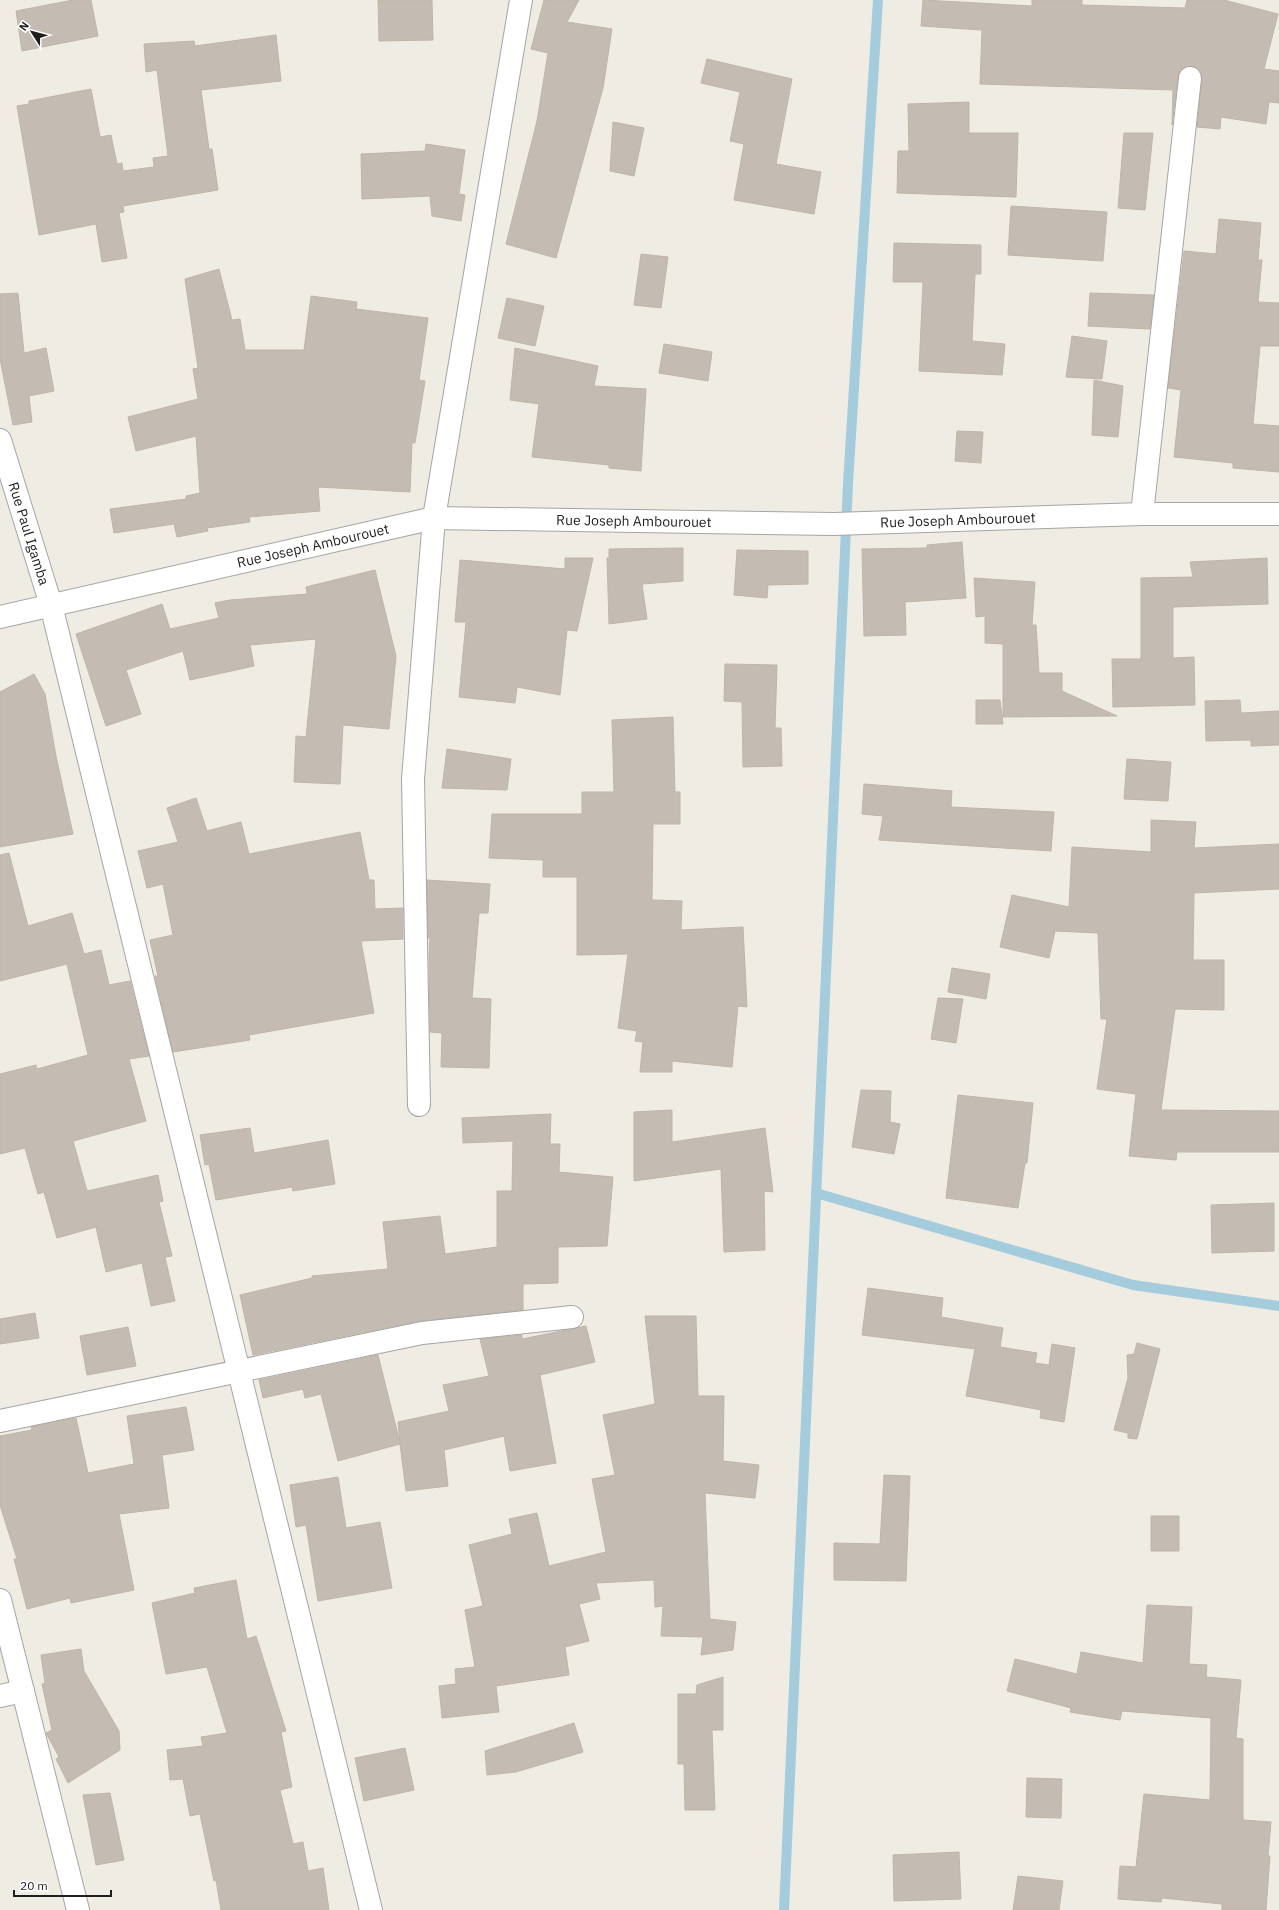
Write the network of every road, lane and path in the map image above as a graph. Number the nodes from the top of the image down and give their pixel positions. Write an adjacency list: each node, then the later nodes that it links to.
1 (521, 0): 6 (street)
2 (1190, 78): 4 (street)
3 (0, 440): 7 (street, Rue Paul Igamba)
4 (1142, 514): 5 (street, Rue Joseph Ambourouet); 6 (street, Rue Joseph Ambourouet)
5 (1279, 514)
6 (434, 518): 7 (street, Rue Joseph Ambourouet); 9 (street)
7 (52, 605): 8 (street, Rue Joseph Ambourouet); 11 (street, Rue Paul Igamba)
8 (0, 617)
9 (419, 1105)
10 (572, 1317): 11 (street)
11 (239, 1372): 12 (street); 17 (street, Rue Paul Igamba)
12 (0, 1421)
13 (0, 1600): 14 (street)
14 (23, 1691): 15 (street); 16 (street)
15 (0, 1696)
16 (78, 1910)
17 (371, 1910)

